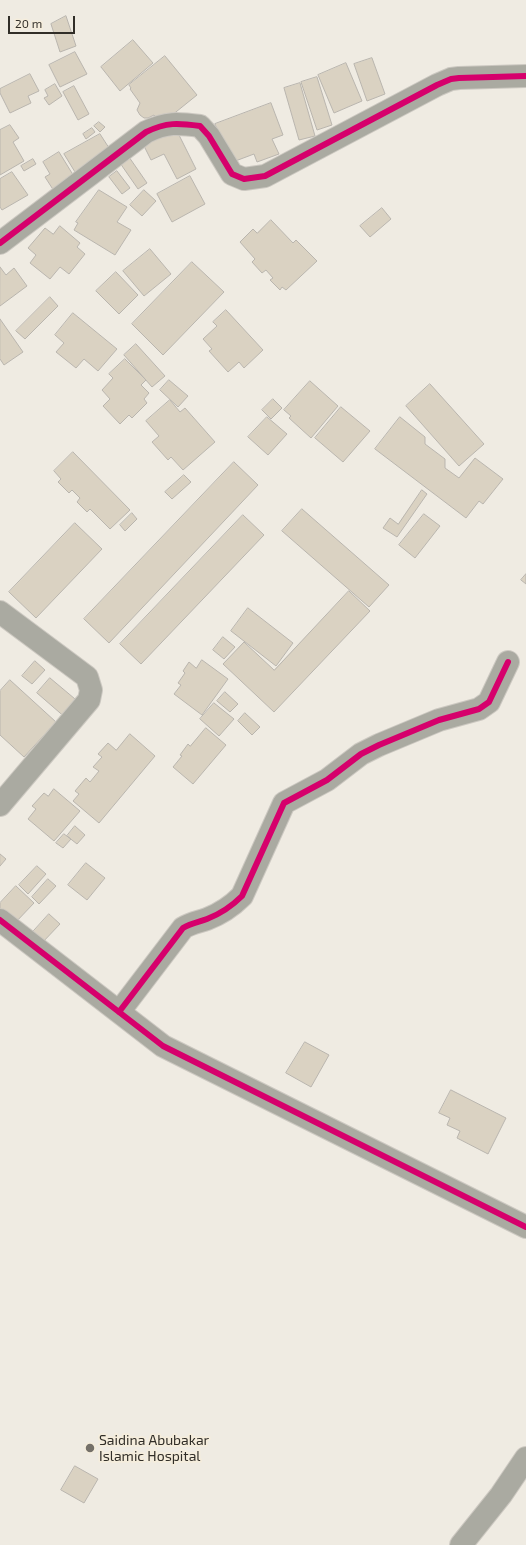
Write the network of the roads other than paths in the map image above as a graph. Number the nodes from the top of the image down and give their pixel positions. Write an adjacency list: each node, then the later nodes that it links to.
1 (526, 76): 2 (street)
2 (0, 243)
3 (0, 612): 5 (street)
4 (508, 662): 7 (street)
5 (0, 806)
6 (0, 920): 7 (street)
7 (119, 1012): 8 (street)
8 (526, 1227)
9 (526, 1458): 10 (street)
10 (461, 1545)

